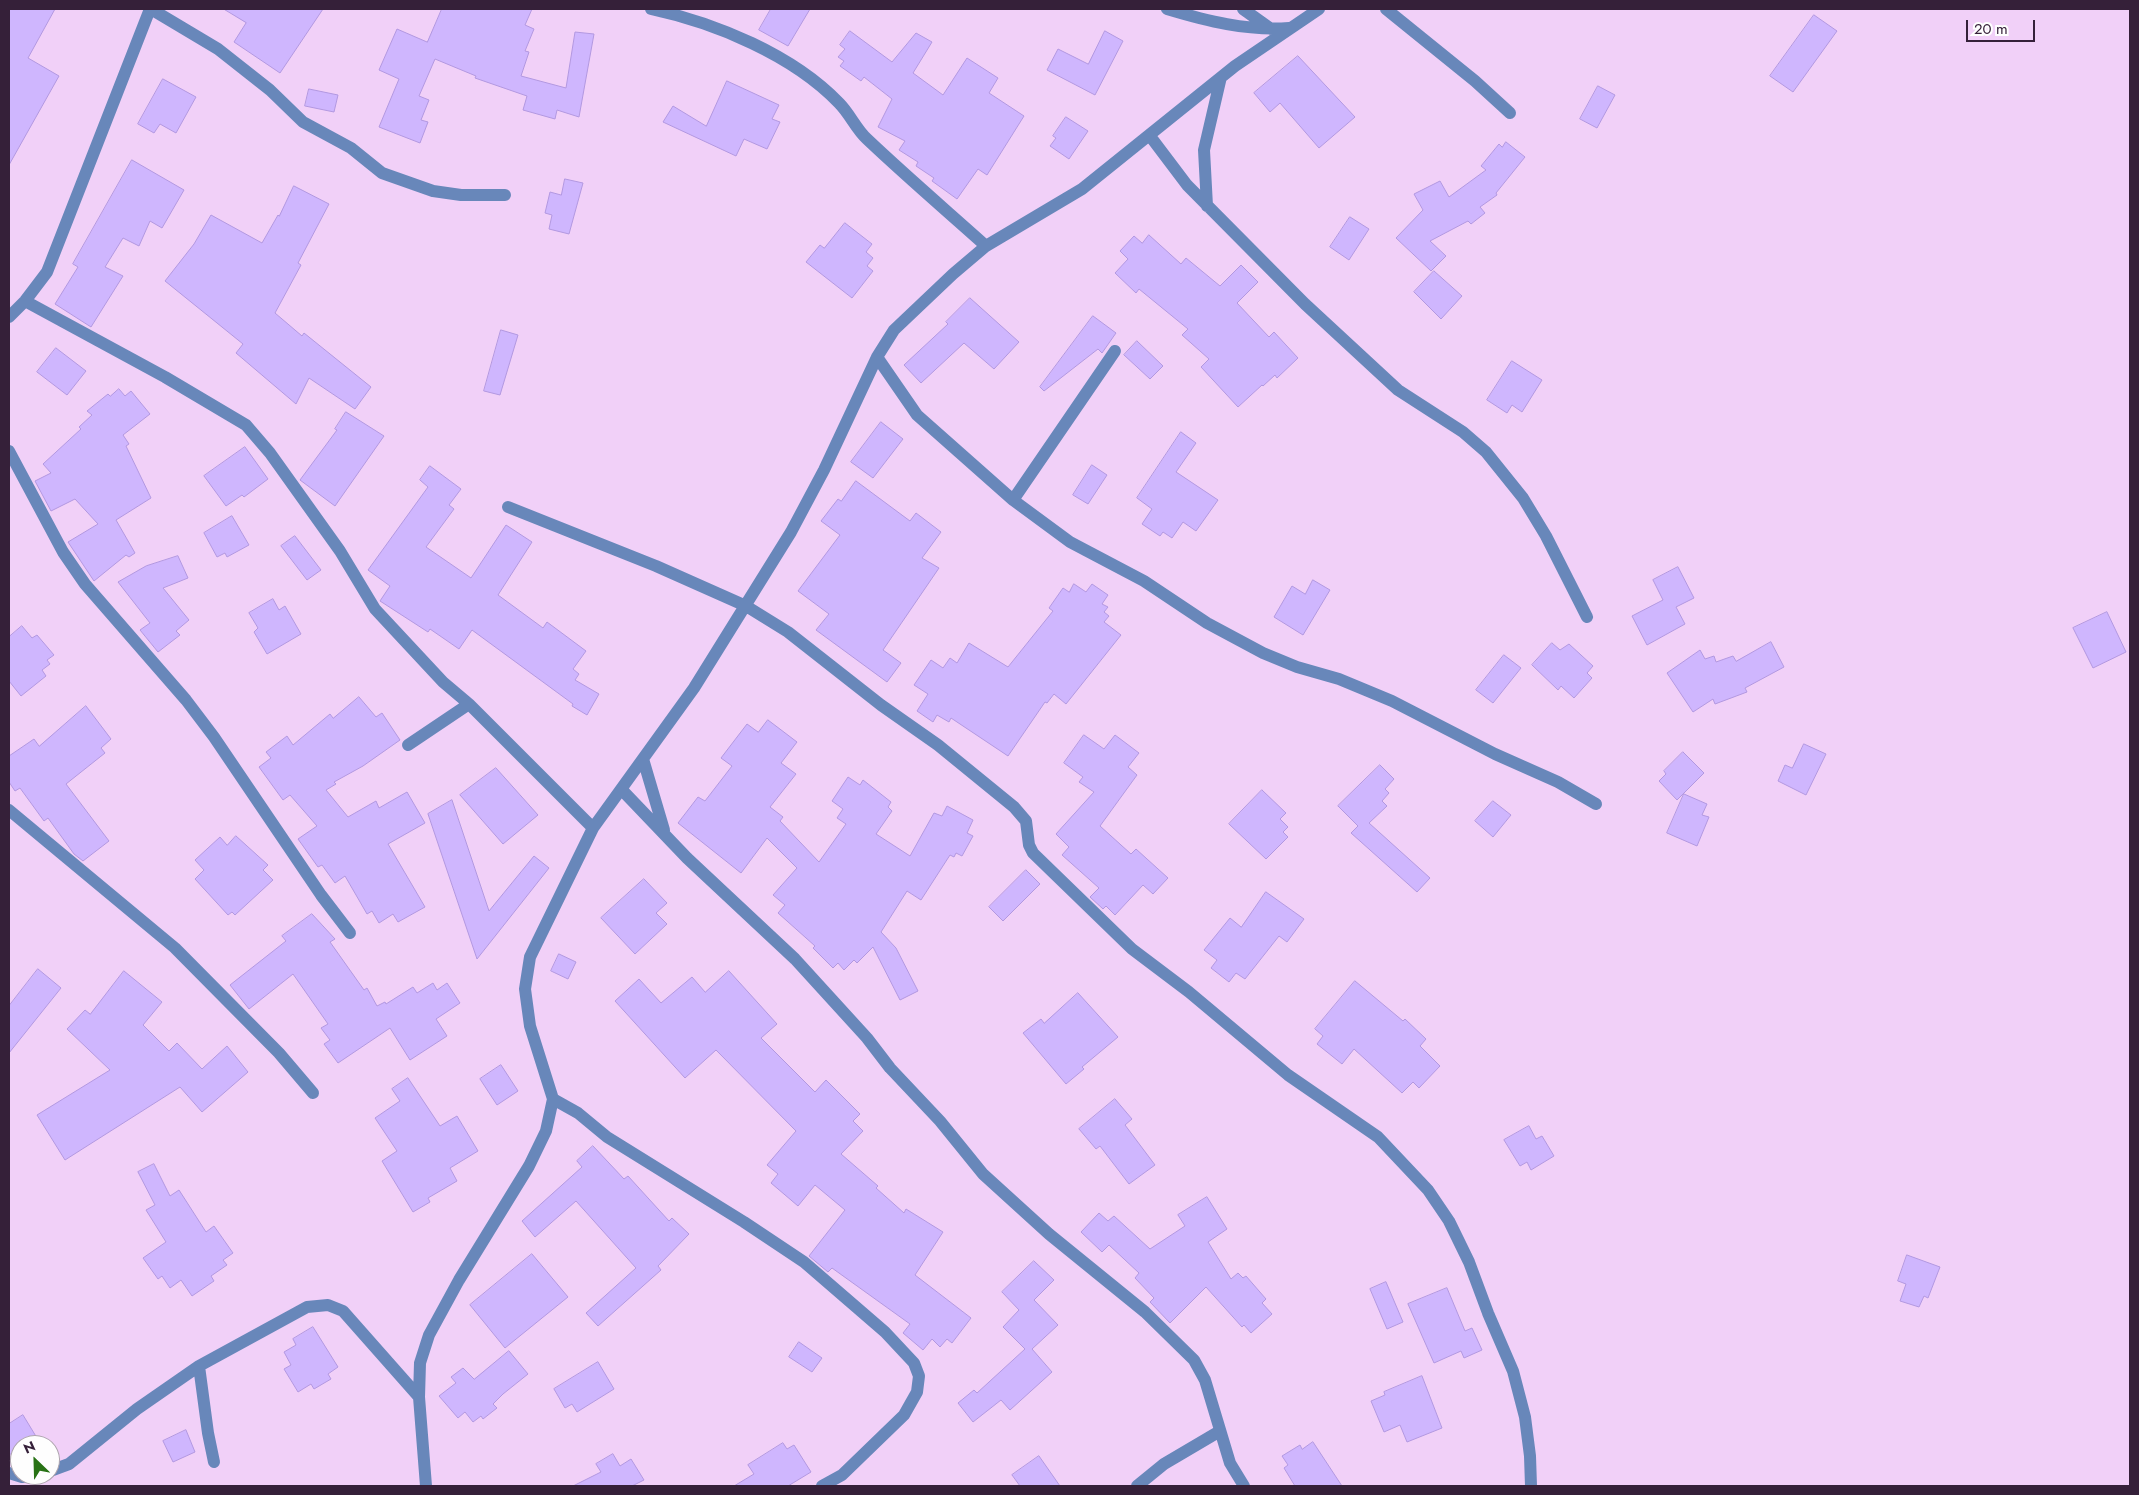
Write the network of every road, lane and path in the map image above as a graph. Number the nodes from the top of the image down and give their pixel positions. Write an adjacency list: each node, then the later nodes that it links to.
1 (151, 9): 13 (street); 16 (street)
2 (651, 9): 7 (street)
3 (1166, 9): 9 (street)
4 (1243, 9): 9 (street)
5 (1319, 9): 8 (street)
6 (1386, 9): 11 (street)
7 (675, 11): 15 (street)
8 (1289, 28): 9 (street); 10 (street)
9 (1271, 29)
10 (1221, 77): 12 (street); 14 (street)
11 (1510, 113)
12 (1150, 136): 14 (street); 15 (street)
13 (505, 195)
14 (1207, 206): 24 (street)
15 (986, 246): 19 (street)
16 (25, 301): 17 (street); 25 (street)
17 (9, 317)
18 (1115, 351): 21 (street)
19 (877, 357): 21 (street); 23 (street)
20 (9, 451): 33 (street)
21 (1013, 500): 29 (street)
22 (508, 507): 23 (street)
23 (746, 606): 27 (street); 45 (street)
24 (1587, 617)
25 (469, 704): 26 (street); 31 (street)
26 (408, 745)
27 (643, 758): 28 (street); 32 (street)
28 (622, 790): 31 (street); 32 (street)
29 (1596, 804)
30 (9, 810): 34 (street)
31 (593, 828): 35 (street)
32 (665, 835): 38 (street)
33 (350, 933)
34 (313, 1093)
35 (553, 1099): 37 (street); 42 (street)
36 (199, 1366): 37 (street); 39 (street); 40 (street)
37 (419, 1397): 41 (street)
38 (1220, 1431): 43 (street); 44 (street)
39 (214, 1462)
40 (60, 1467)
41 (426, 1486)
42 (822, 1486)
43 (1137, 1486)
44 (1244, 1486)
45 (1531, 1486)

